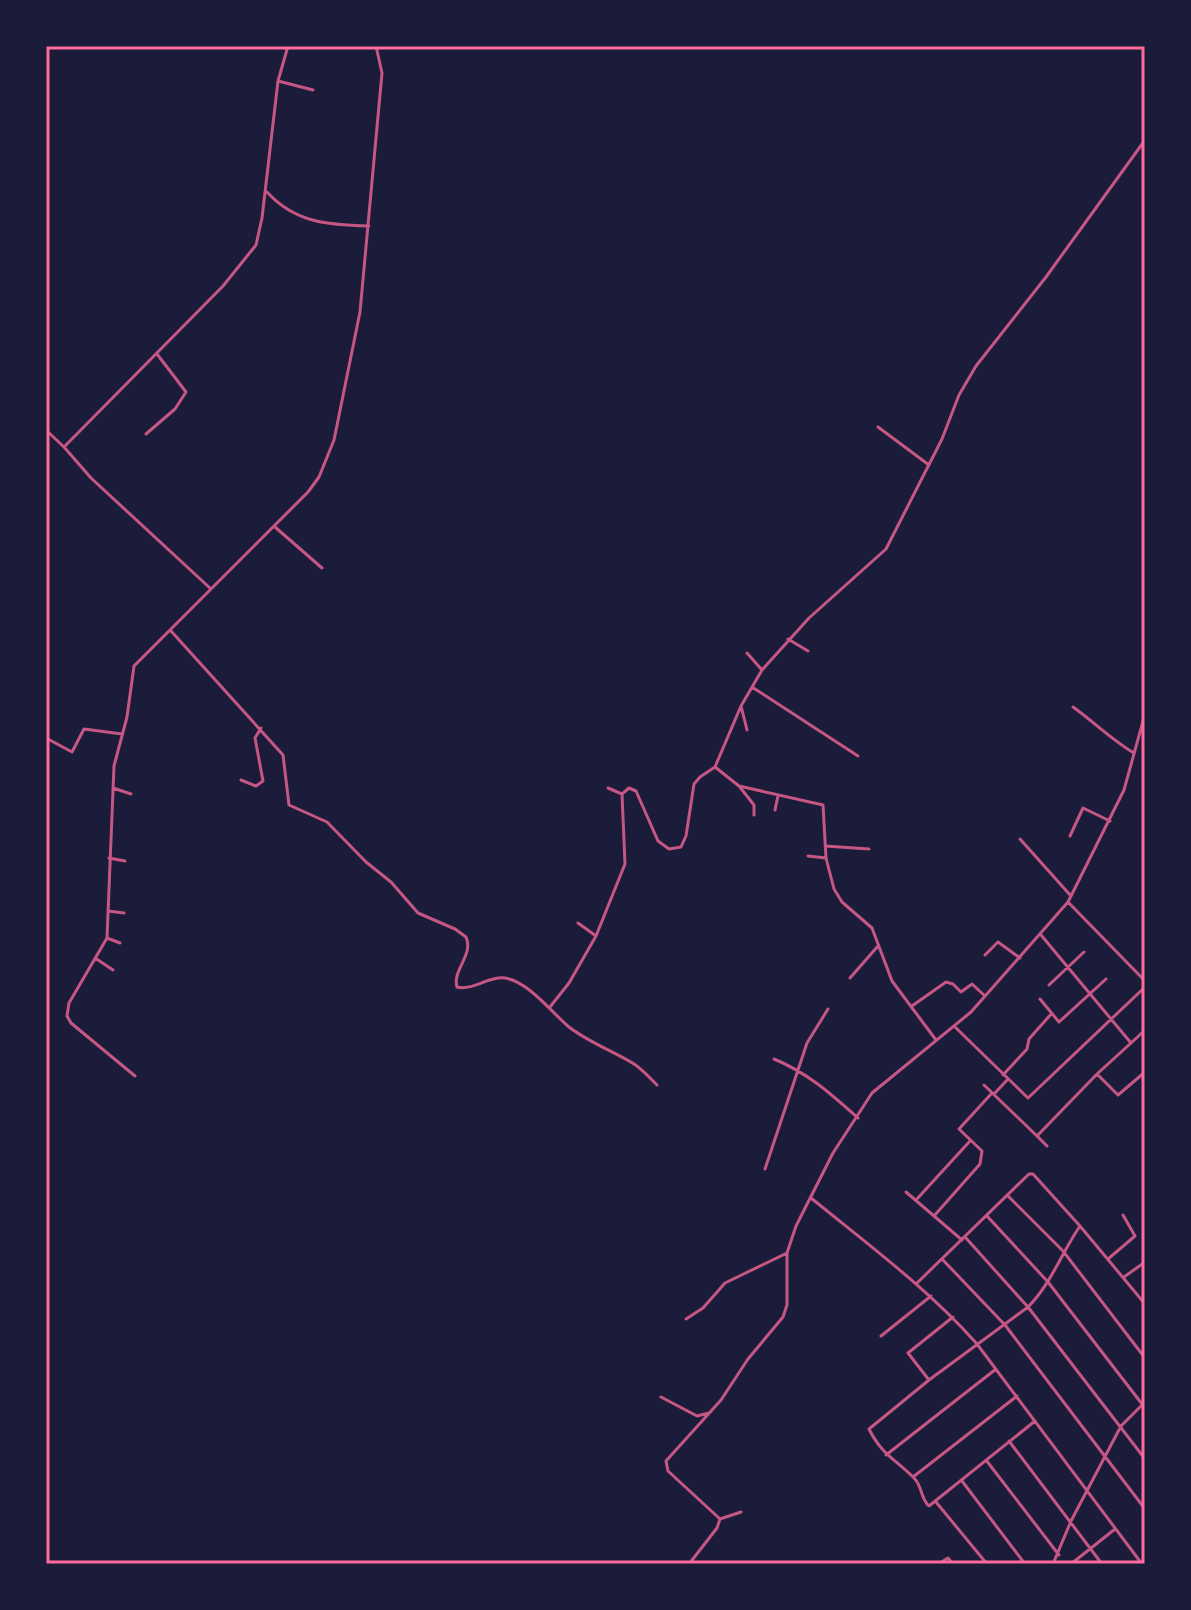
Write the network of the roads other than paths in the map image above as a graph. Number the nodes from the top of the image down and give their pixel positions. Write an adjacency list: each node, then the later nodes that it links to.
1 (288, 46): 3 (street)
2 (376, 46): 7 (street)
3 (278, 81): 4 (street); 6 (street)
4 (313, 90)
5 (1145, 140): 13 (street)
6 (265, 190): 7 (street); 8 (street)
7 (369, 226): 14 (street)
8 (157, 354): 11 (street); 12 (street)
9 (878, 427): 13 (street)
10 (46, 430): 12 (street)
11 (146, 434)
12 (64, 447): 16 (street)
13 (929, 465): 18 (street)
14 (275, 527): 15 (street); 16 (street)
15 (322, 568)
16 (212, 590): 17 (street)
17 (171, 631): 26 (street); 28 (street)
18 (788, 639): 19 (street); 21 (street)
19 (808, 651)
20 (747, 653): 21 (street)
21 (762, 670): 22 (street)
22 (752, 687): 23 (street); 31 (street)
23 (741, 706): 27 (street); 32 (street)
24 (1073, 707): 30 (street)
25 (1145, 714): 30 (street)
26 (261, 728): 33 (street); 75 (street)
27 (747, 730)
28 (122, 734): 29 (street); 35 (street)
29 (46, 738)
30 (1134, 753): 42 (street)
31 (858, 756)
32 (715, 767): 34 (street); 38 (street)
33 (241, 780)
34 (739, 786): 39 (street); 41 (street)
35 (113, 788): 37 (street); 48 (street)
36 (608, 788): 38 (street)
37 (131, 794)
38 (622, 794): 57 (street)
39 (778, 796): 40 (street); 45 (street)
40 (775, 810)
41 (754, 815)
42 (1110, 821): 43 (street); 51 (street)
43 (1070, 836)
44 (1020, 839): 51 (street)
45 (825, 846): 46 (street); 49 (street)
46 (869, 849)
47 (808, 856): 49 (street)
48 (109, 858): 50 (street); 53 (street)
49 (826, 858): 60 (street)
50 (125, 861)
51 (1071, 896): 52 (street)
52 (1068, 902): 56 (street); 69 (street)
53 (108, 911): 54 (street); 58 (street)
54 (124, 913)
55 (578, 923): 57 (street)
56 (1041, 935): 64 (street); 65 (street)
57 (596, 936): 75 (street)
58 (107, 938): 59 (street); 63 (street)
59 (120, 943)
60 (878, 946): 67 (street); 74 (street)
61 (1084, 952): 65 (street)
62 (985, 955): 64 (street)
63 (95, 958): 66 (street); 88 (street)
64 (1020, 958): 72 (street)
65 (1067, 967): 70 (street); 71 (street)
66 (113, 970)
67 (850, 978)
68 (1106, 979): 71 (street)
69 (1145, 984): 78 (street)
70 (1049, 985)
71 (1088, 994): 77 (street); 78 (street)
72 (985, 996): 74 (street); 79 (street)
73 (1040, 999): 77 (street)
74 (911, 1006): 81 (street)
75 (550, 1007): 90 (street)
76 (828, 1009): 84 (street)
77 (1052, 1013): 87 (street)
78 (1109, 1020): 82 (street); 89 (street)
79 (954, 1026): 81 (street); 87 (street)
80 (1145, 1030): 82 (street)
81 (936, 1040): 93 (street)
82 (1131, 1043): 86 (street)
83 (774, 1059): 84 (street)
84 (800, 1069): 93 (street); 97 (street)
85 (1145, 1072): 86 (street)
86 (1097, 1074): 94 (street)
87 (1003, 1075): 89 (street)
88 (135, 1076)
89 (1008, 1079): 92 (street)
90 (657, 1085)
91 (984, 1085): 92 (street)
92 (993, 1094): 94 (street); 95 (street)
93 (858, 1118): 100 (street)
94 (1037, 1136): 96 (street)
95 (971, 1140): 101 (street); 104 (street)
96 (1047, 1146)
97 (765, 1169)
98 (906, 1192): 101 (street)
99 (1008, 1196): 102 (street); 105 (street); 107 (street)
100 (810, 1197): 108 (street); 114 (street)
101 (916, 1200): 104 (street)
102 (986, 1215): 106 (street); 113 (street)
103 (1123, 1215): 110 (street)
104 (934, 1216): 106 (street)
105 (1080, 1226): 107 (street); 110 (street)
106 (963, 1239): 109 (street); 117 (street)
107 (1063, 1251): 113 (street); 123 (street)
108 (787, 1253): 119 (street); 129 (street)
109 (942, 1259): 114 (street); 120 (street)
110 (1108, 1259): 112 (street)
111 (1145, 1262): 112 (street)
112 (1124, 1277): 116 (street)
113 (1048, 1282): 117 (street); 128 (street)
114 (917, 1283): 115 (street)
115 (931, 1296): 118 (street); 121 (street)
116 (1145, 1304)
117 (1028, 1307): 120 (street); 131 (street)
118 (953, 1317): 122 (street); 125 (street)
119 (686, 1319)
120 (1005, 1325): 122 (street); 134 (street)
121 (881, 1336)
122 (977, 1344): 124 (street); 125 (street)
123 (1145, 1358)
124 (996, 1369): 126 (street); 133 (street)
125 (929, 1380): 133 (street)
126 (1017, 1396): 130 (street); 137 (street)
127 (661, 1397): 129 (street)
128 (1144, 1403): 131 (street)
129 (709, 1413): 143 (street)
130 (1035, 1421): 132 (street); 139 (street)
131 (1121, 1426): 134 (street); 135 (street)
132 (1009, 1441): 136 (street); 144 (street)
133 (886, 1455): 137 (street)
134 (1105, 1456): 139 (street); 141 (street)
135 (1145, 1458)
136 (986, 1460): 138 (street); 147 (street)
137 (913, 1477): 140 (street)
138 (961, 1481): 140 (street); 152 (street)
139 (1087, 1491): 144 (street); 145 (street)
140 (936, 1502): 151 (street)
141 (1145, 1509)
142 (741, 1512): 143 (street)
143 (720, 1519): 148 (street)
144 (1071, 1521): 146 (street); 147 (street)
145 (1115, 1529): 146 (street); 156 (street)
146 (1090, 1549): 154 (street); 155 (street)
147 (1059, 1555): 153 (street)
148 (689, 1564)
149 (938, 1564): 150 (street)
150 (953, 1564)
151 (987, 1564)
152 (1025, 1564)
153 (1053, 1564)
154 (1071, 1564)
155 (1102, 1564)
156 (1142, 1564)

